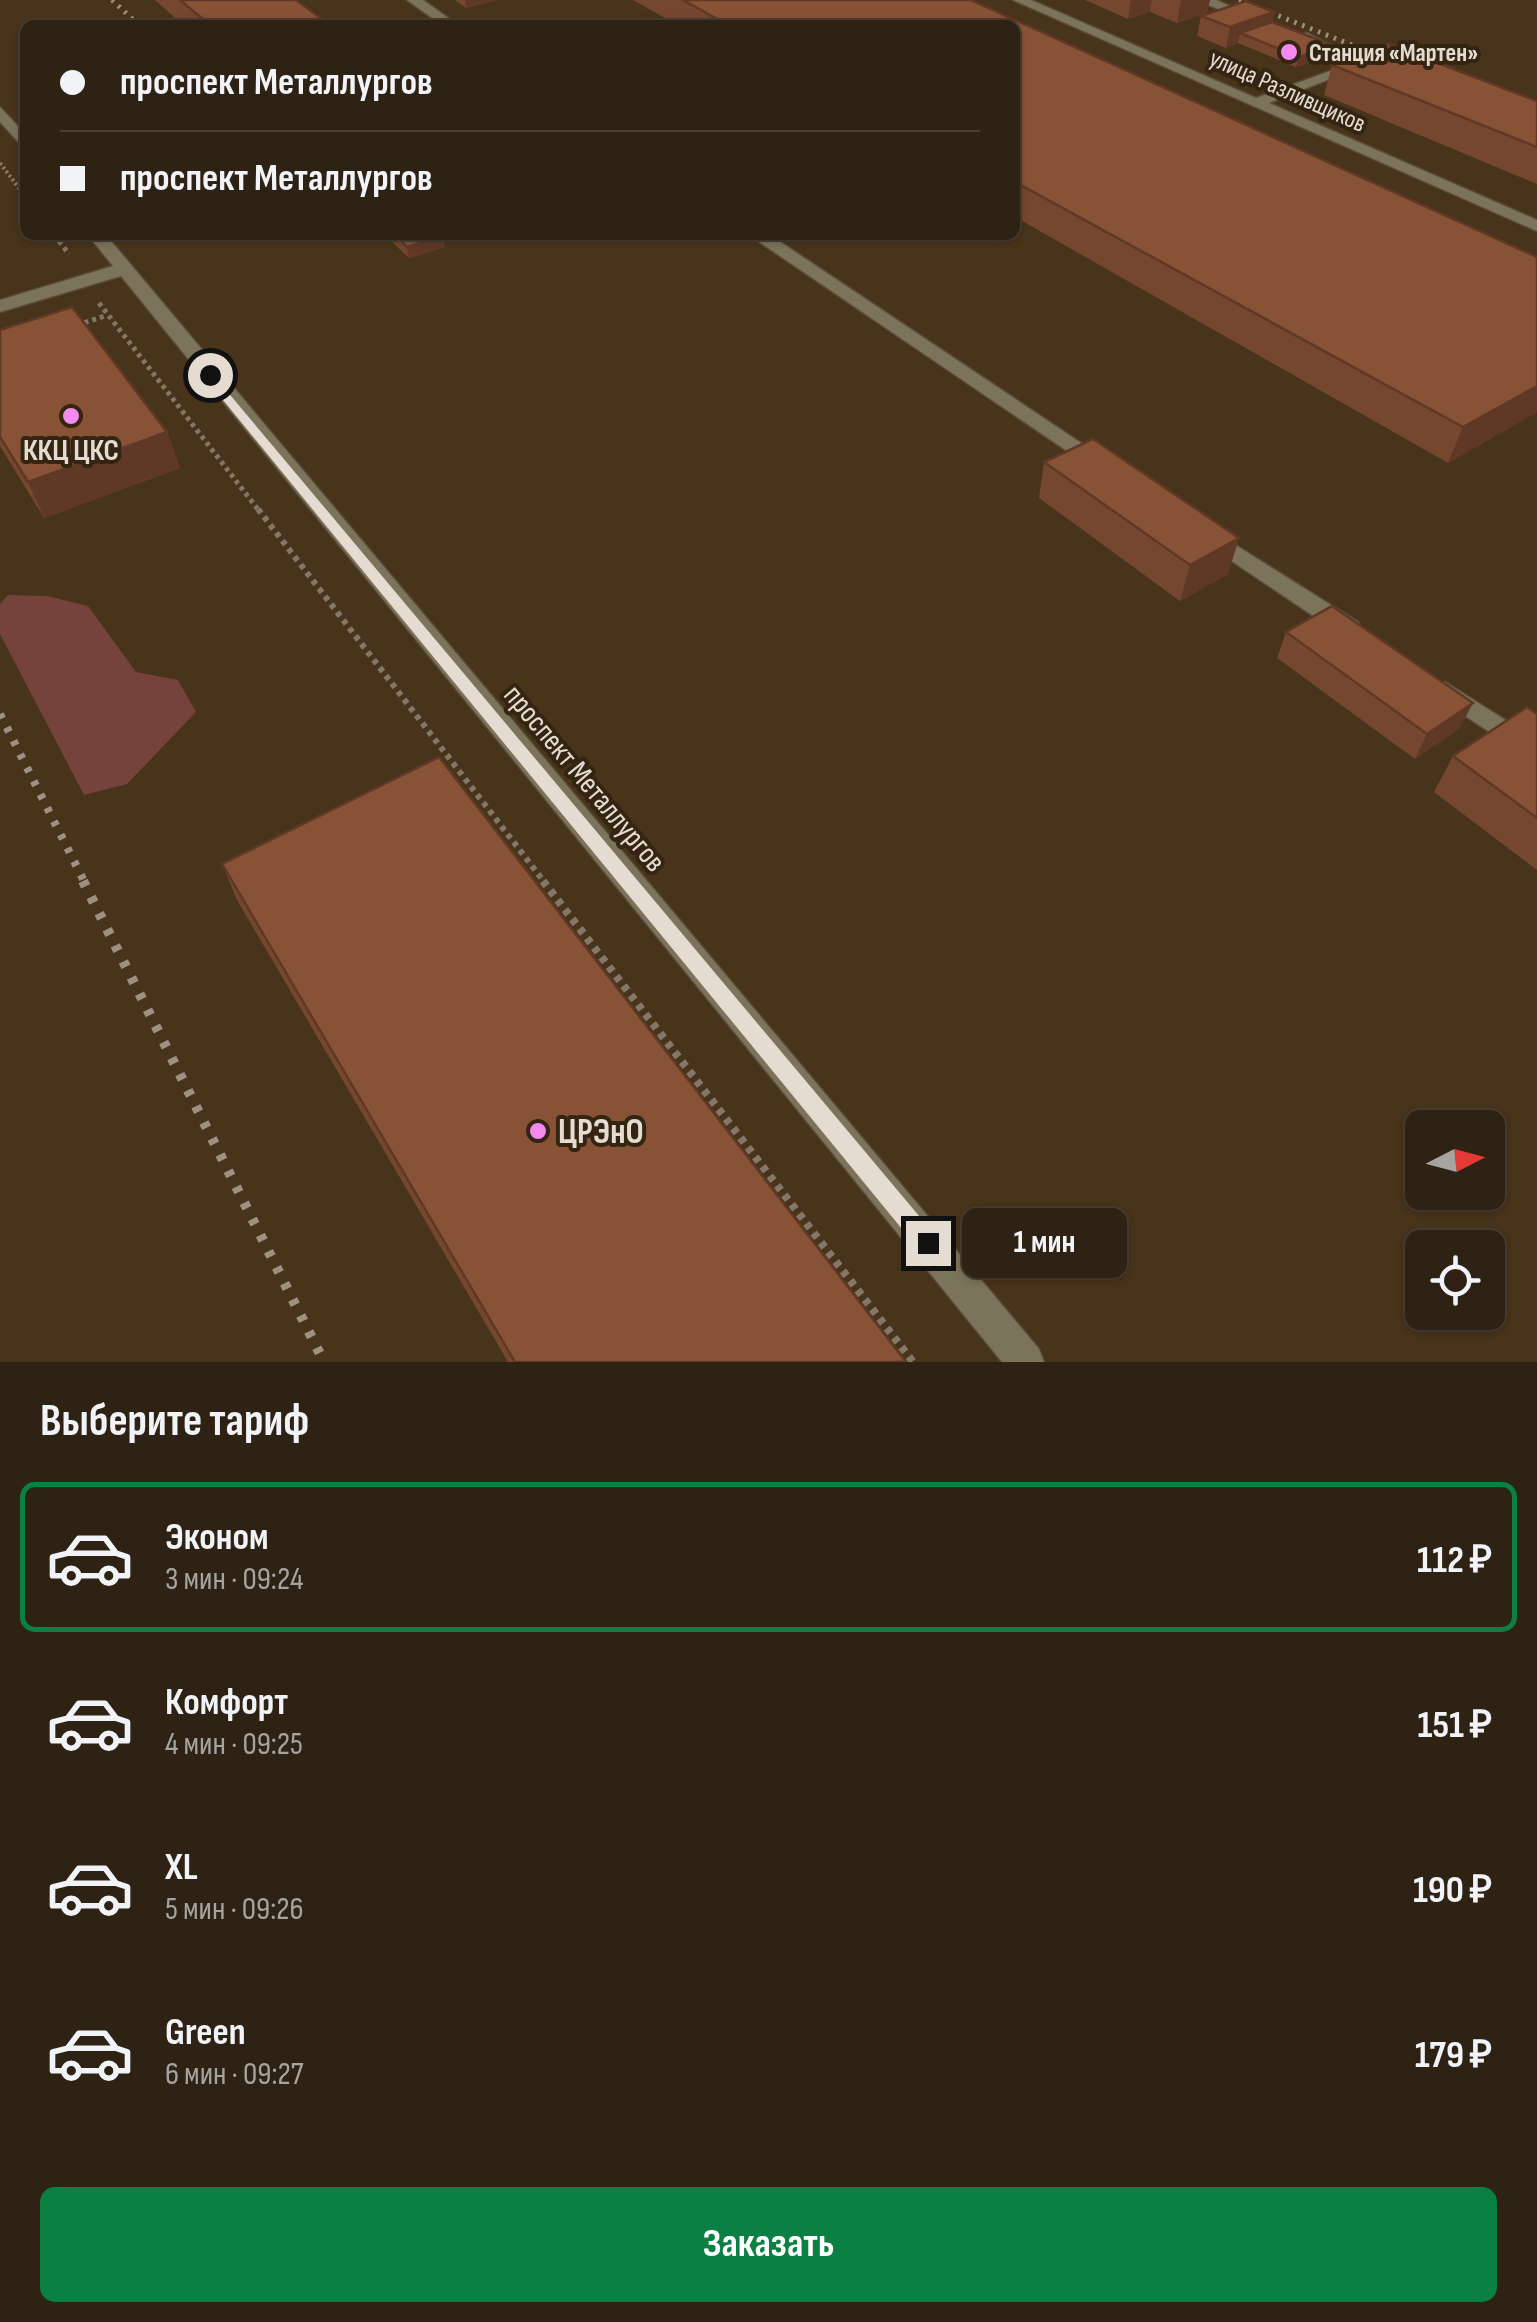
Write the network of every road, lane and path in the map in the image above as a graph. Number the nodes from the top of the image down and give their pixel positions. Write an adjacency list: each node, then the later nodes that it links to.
1 (414, 0): 4 (street)
2 (1020, 0): 7 (street, улица Разливщиков)
3 (1204, 0): 5 (street)
4 (444, 20)
5 (1272, 27)
6 (1291, 33): 7 (street)
7 (1256, 103): 12 (street, улица Разливщиков)
8 (0, 112): 9 (street)
9 (20, 138)
10 (0, 163): 11 (path)
11 (20, 189)
12 (1537, 226)
13 (58, 240): 17 (path)
14 (101, 240): 16 (street, проспект Металлургов)
15 (766, 240): 21 (street)
16 (124, 269): 17 (street); 27 (street, проспект Металлургов)
17 (88, 280): 18 (street); 19 (path)
18 (0, 306)
19 (105, 316): 20 (path); 26 (path)
20 (68, 328)
21 (1122, 477)
22 (1189, 522): 23 (street)
23 (1371, 642)
24 (1421, 676): 25 (street)
25 (1537, 753)
26 (912, 1362)
27 (1026, 1362)

